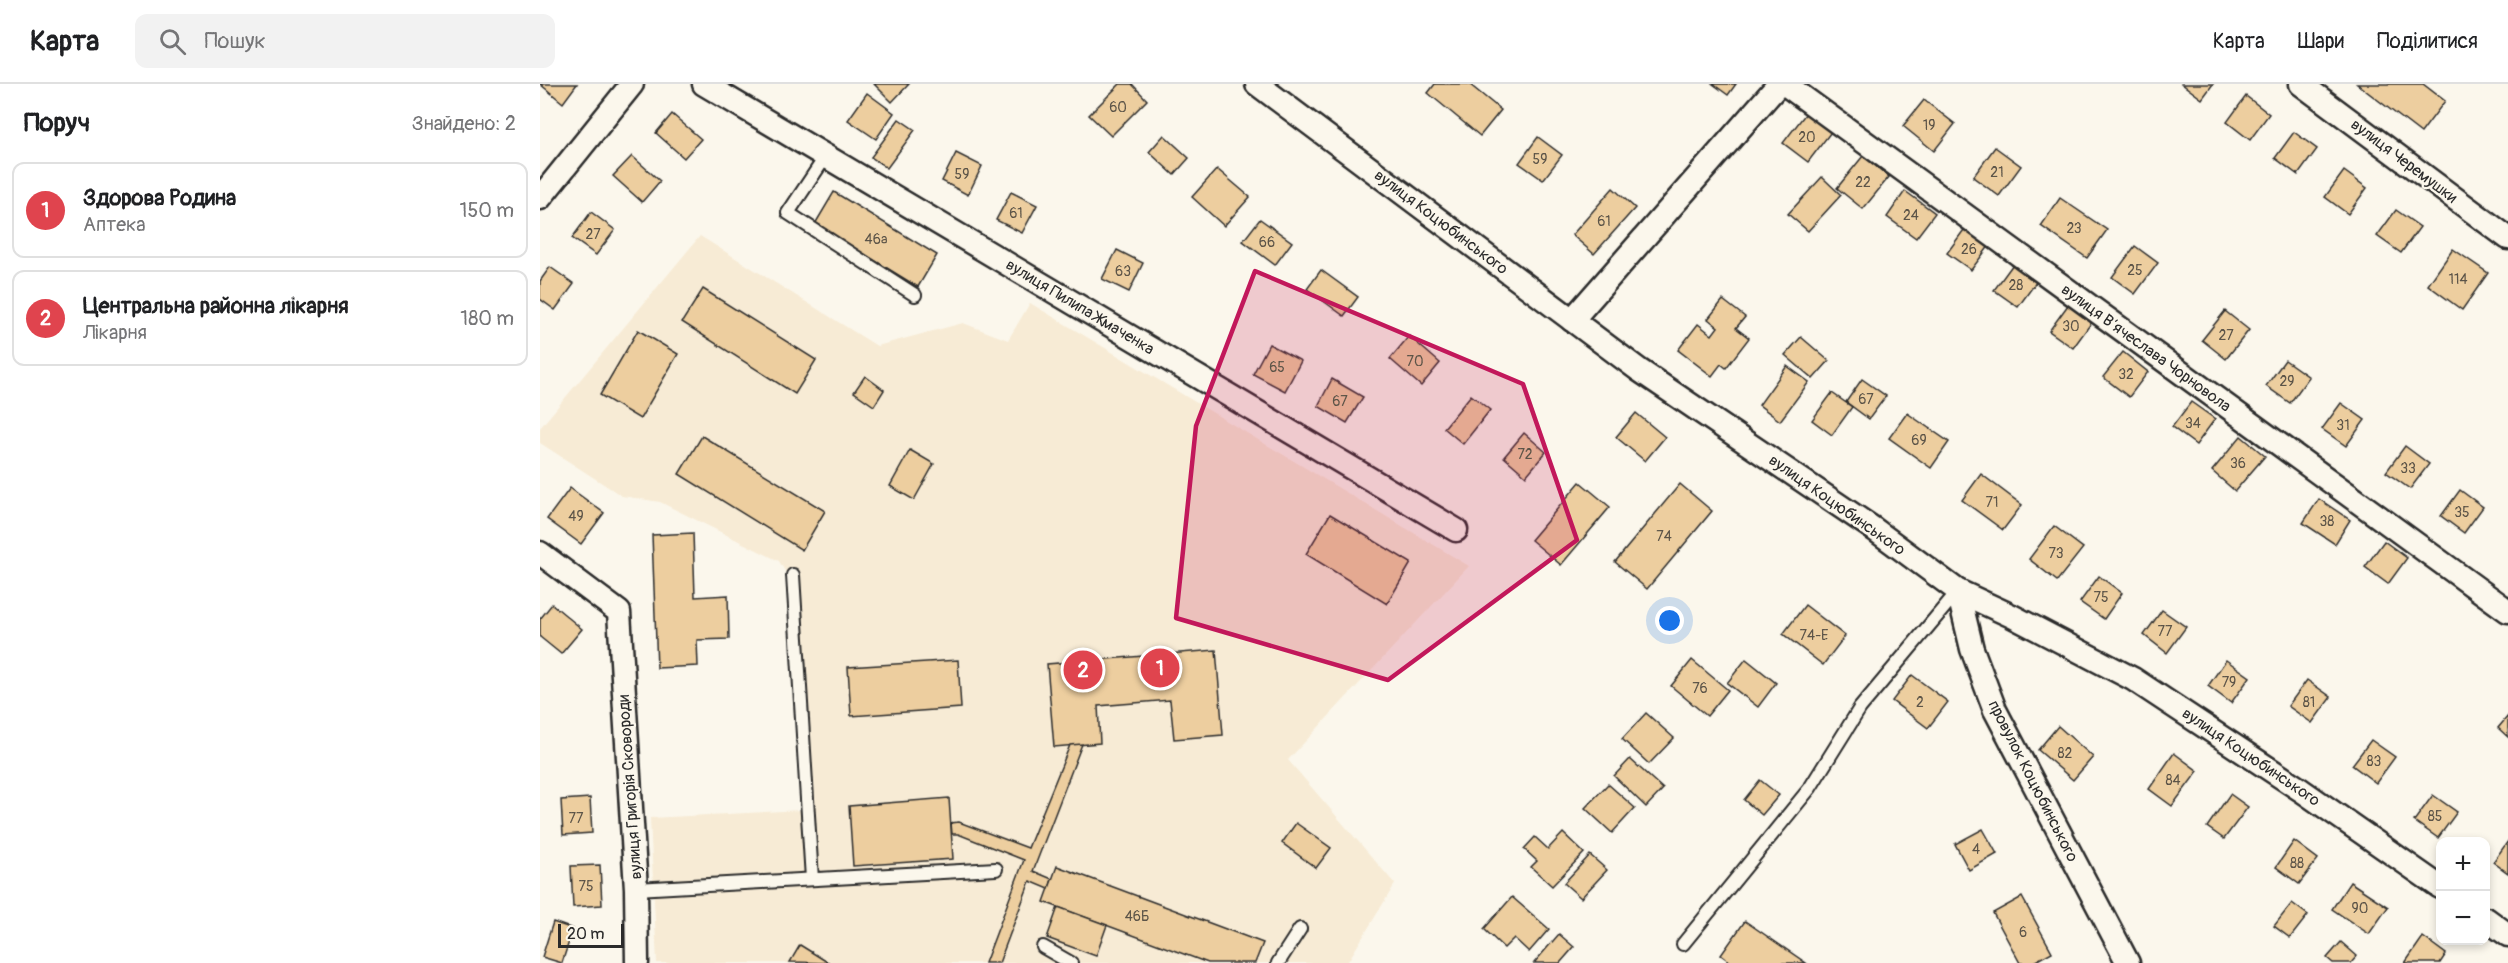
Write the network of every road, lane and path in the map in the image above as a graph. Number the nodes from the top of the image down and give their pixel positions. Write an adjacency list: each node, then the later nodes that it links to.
1 (632, 84): 8 (street)
2 (704, 84): 7 (street, вулиця Пилипа Жмаченка)
3 (1257, 84): 11 (street, вулиця Коцюбинського)
4 (1779, 84): 11 (street)
5 (1785, 84): 16 (street, вулиця Вʼячеслава Чорновола)
6 (2301, 84): 9 (street, вулиця Черемушки)
7 (826, 156): 10 (lane); 12 (street, вулиця Пилипа Жмаченка)
8 (540, 198)
9 (2508, 238)
10 (915, 295)
11 (1572, 320): 15 (street, вулиця Коцюбинського)
12 (1456, 530)
13 (540, 553): 20 (street, вулиця Григорія Сковороди)
14 (793, 575): 18 (lane)
15 (1958, 591): 19 (street, вулиця Коцюбинського); 24 (lane); 29 (street, провулок Коцюбинського)
16 (2508, 611)
17 (996, 869): 18 (lane)
18 (812, 879): 20 (lane)
19 (2436, 885)
20 (636, 889): 26 (street, вулиця Григорія Сковороди)
21 (2490, 922): 23 (street)
22 (1300, 929): 28 (lane)
23 (2508, 935)
24 (1683, 944)
25 (1043, 947): 27 (lane)
26 (637, 963)
27 (1071, 963)
28 (1278, 963)
29 (2128, 963)

